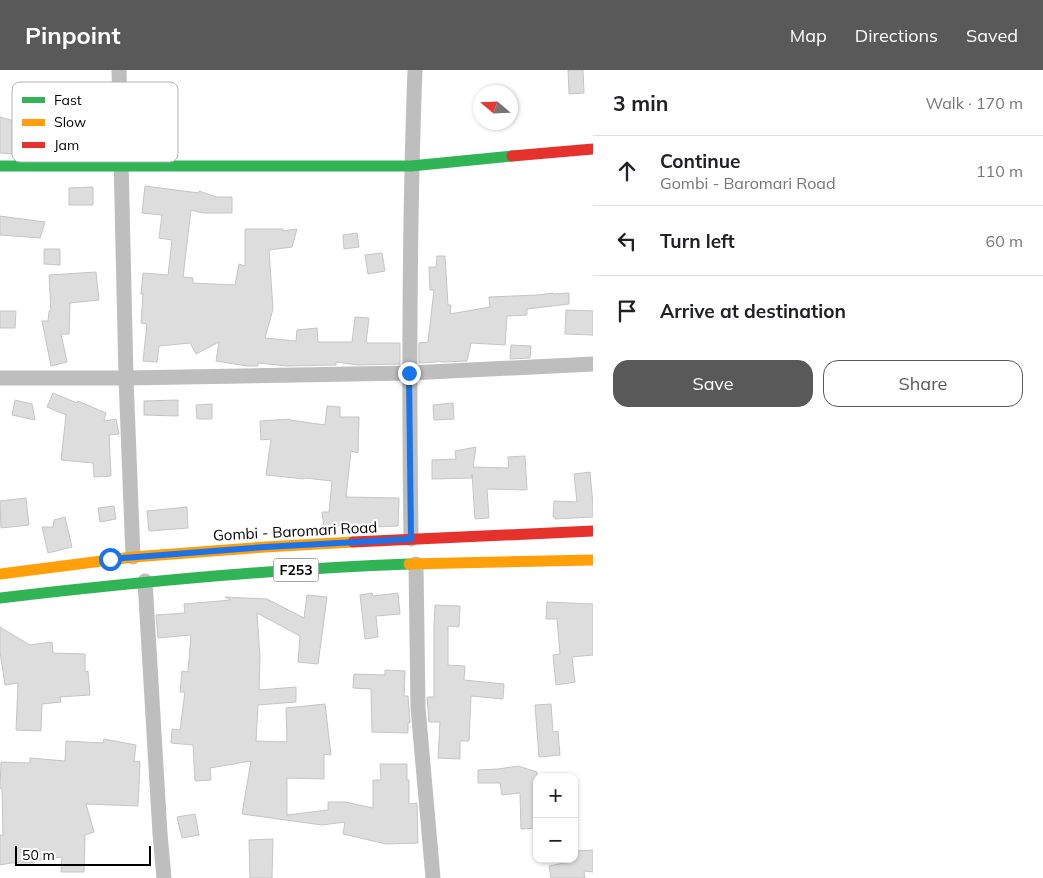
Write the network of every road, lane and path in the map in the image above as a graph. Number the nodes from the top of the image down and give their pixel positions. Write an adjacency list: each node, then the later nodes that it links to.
1 (415, 70): 6 (street)
2 (593, 149): 6 (main road)
3 (120, 162): 5 (street)
4 (0, 166): 5 (main road)
5 (120, 166): 6 (main road); 10 (street)
6 (411, 166): 8 (street)
7 (593, 364): 8 (street)
8 (409, 373): 10 (street); 12 (street)
9 (0, 378): 10 (street)
10 (126, 378): 13 (street)
11 (593, 531): 12 (main road, Gombi - Baromari Road / F253)
12 (411, 539): 13 (main road, Gombi - Baromari Road / F253)
13 (133, 557): 16 (main road, Gombi - Baromari Road / F253)
14 (593, 560): 15 (main road, F253)
15 (416, 564): 17 (main road, F253); 20 (street)
16 (0, 574)
17 (145, 581): 18 (main road, F253); 19 (street)
18 (0, 598)
19 (164, 878)
20 (433, 878)

